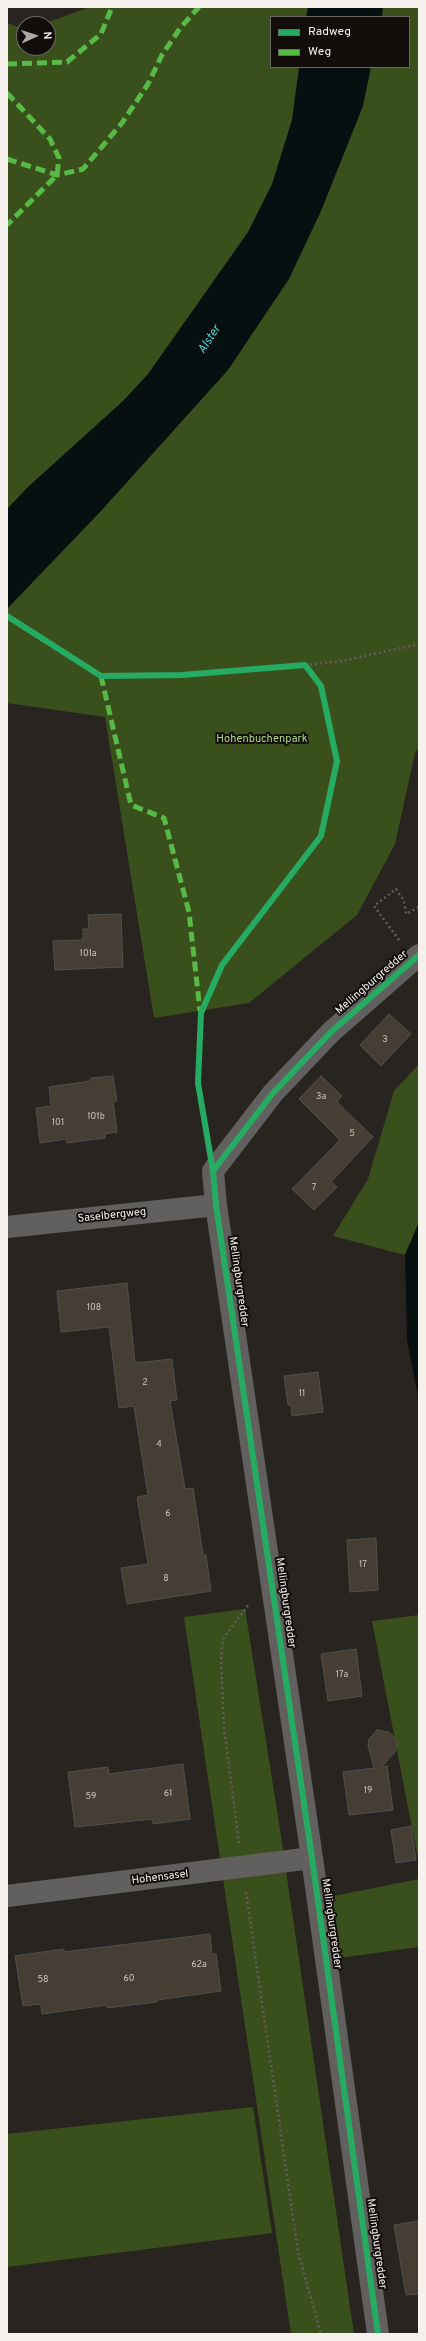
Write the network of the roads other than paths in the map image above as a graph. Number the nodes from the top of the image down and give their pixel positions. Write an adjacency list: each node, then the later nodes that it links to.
1 (416, 957): 2 (street, Mellingburgredder)
2 (216, 1205): 3 (street, Saselbergweg); 4 (street, Mellingburgredder)
3 (7, 1227)
4 (312, 1858): 5 (street, Hohensasel); 6 (street, Mellingburgredder)
5 (7, 1896)
6 (378, 2334)

